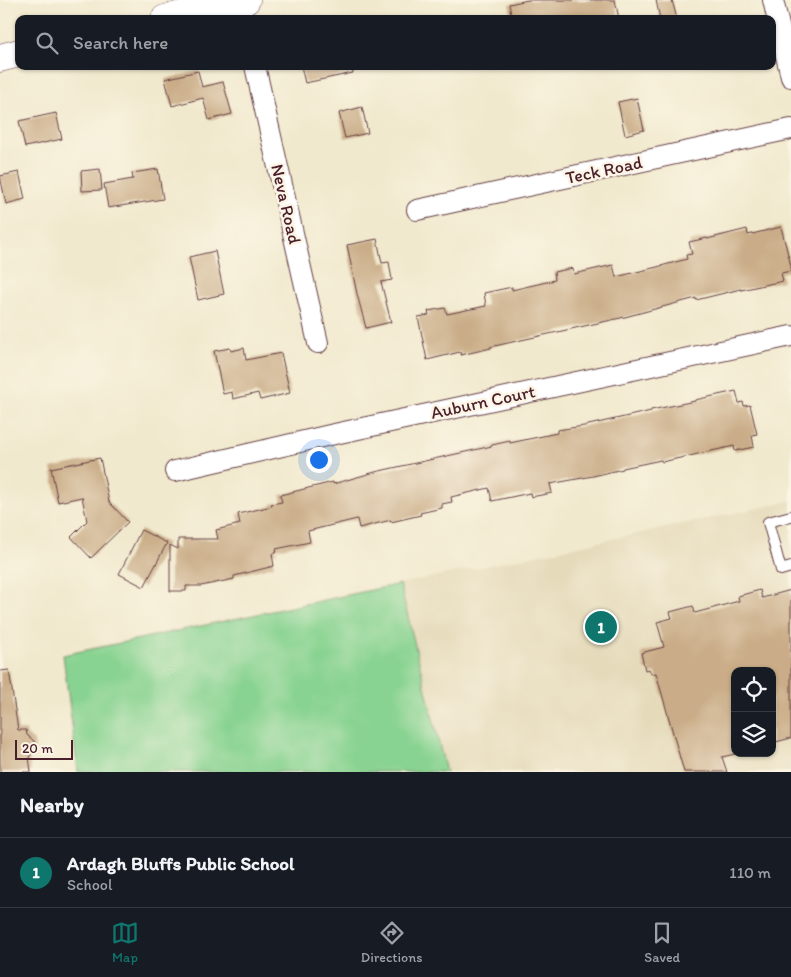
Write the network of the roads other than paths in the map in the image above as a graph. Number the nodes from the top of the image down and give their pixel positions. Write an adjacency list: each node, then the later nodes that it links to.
1 (773, 0): 7 (street)
2 (242, 7): 3 (street)
3 (191, 15)
4 (15, 54): 5 (street)
5 (0, 58)
6 (256, 70): 11 (street, Neva Road)
7 (791, 77)
8 (791, 129): 9 (street, Teck Road)
9 (418, 210)
10 (791, 336): 12 (street, Auburn Court)
11 (318, 343)
12 (175, 471)
13 (791, 516): 14 (lane)
14 (791, 567)

